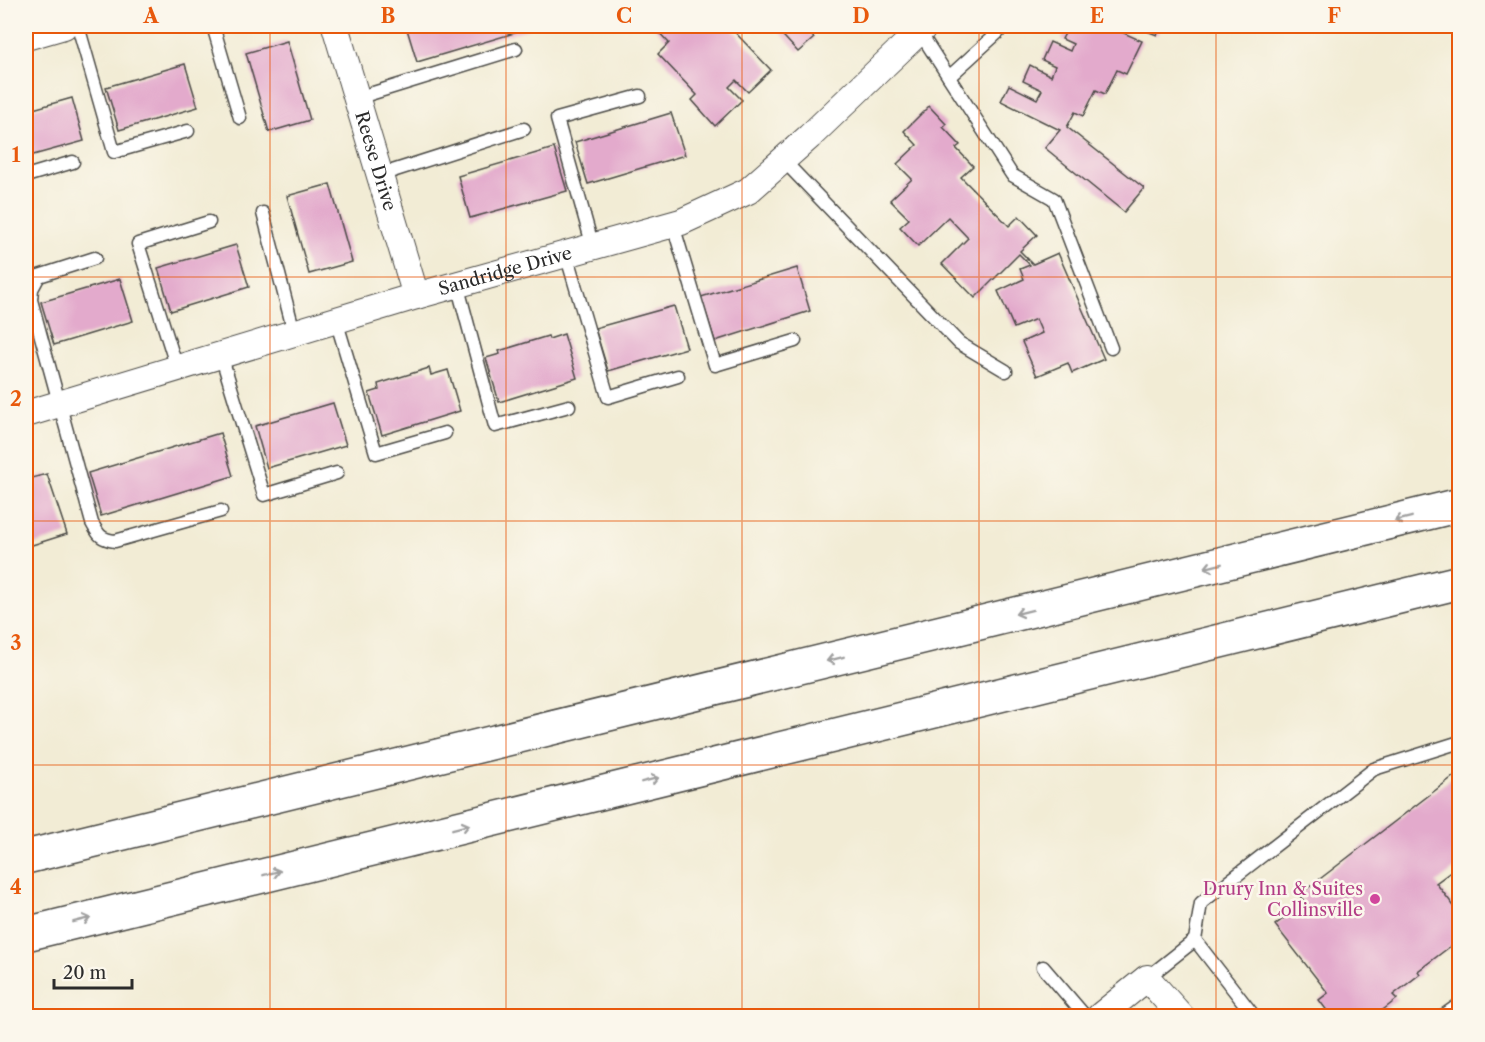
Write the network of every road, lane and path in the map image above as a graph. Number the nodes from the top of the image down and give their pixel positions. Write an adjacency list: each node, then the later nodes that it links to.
1 (64, 26): 7 (street)
2 (78, 26): 14 (lane)
3 (213, 26): 12 (lane)
4 (335, 26): 11 (street, Reese Drive)
5 (1005, 26): 9 (lane)
6 (922, 28): 9 (lane); 15 (street, Sandridge Drive)
7 (26, 37)
8 (516, 49): 11 (lane)
9 (949, 77): 30 (lane)
10 (640, 96): 22 (lane)
11 (357, 98): 17 (street, Reese Drive)
12 (240, 118)
13 (524, 129): 17 (lane)
14 (188, 131)
15 (783, 160): 21 (street, Sandridge Drive); 33 (lane)
16 (74, 162): 18 (lane)
17 (380, 175): 26 (street, Reese Drive)
18 (26, 176)
19 (263, 213): 28 (lane)
20 (209, 222): 32 (lane)
21 (673, 225): 22 (street, Sandridge Drive); 29 (lane)
22 (593, 247): 23 (street, Sandridge Drive)
23 (566, 254): 25 (street, Sandridge Drive); 34 (lane)
24 (95, 258): 35 (lane)
25 (457, 284): 26 (street, Sandridge Drive); 36 (lane)
26 (416, 296): 27 (street, Sandridge Drive)
27 (336, 320): 28 (street, Sandridge Drive); 38 (lane)
28 (294, 333): 31 (street, Sandridge Drive)
29 (795, 341)
30 (1111, 348)
31 (221, 355): 32 (street, Sandridge Drive); 39 (lane)
32 (177, 368): 35 (street, Sandridge Drive)
33 (1006, 371)
34 (678, 376)
35 (60, 404): 37 (street, Sandridge Drive); 41 (lane)
36 (569, 406)
37 (26, 414)
38 (445, 434)
39 (337, 473)
40 (1460, 505): 44 (highway, one-way to 44)
41 (221, 511)
42 (1460, 582): 45 (highway, one-way to 42)
43 (1460, 742): 46 (lane)
44 (26, 857)
45 (26, 934)
46 (1195, 940): 48 (lane); 53 (lane)
47 (1043, 967): 50 (lane)
48 (1147, 978): 51 (street); 52 (street)
49 (1460, 1004): 54 (lane)
50 (1085, 1017)
51 (1100, 1017)
52 (1181, 1017)
53 (1254, 1017)
54 (1443, 1017)

